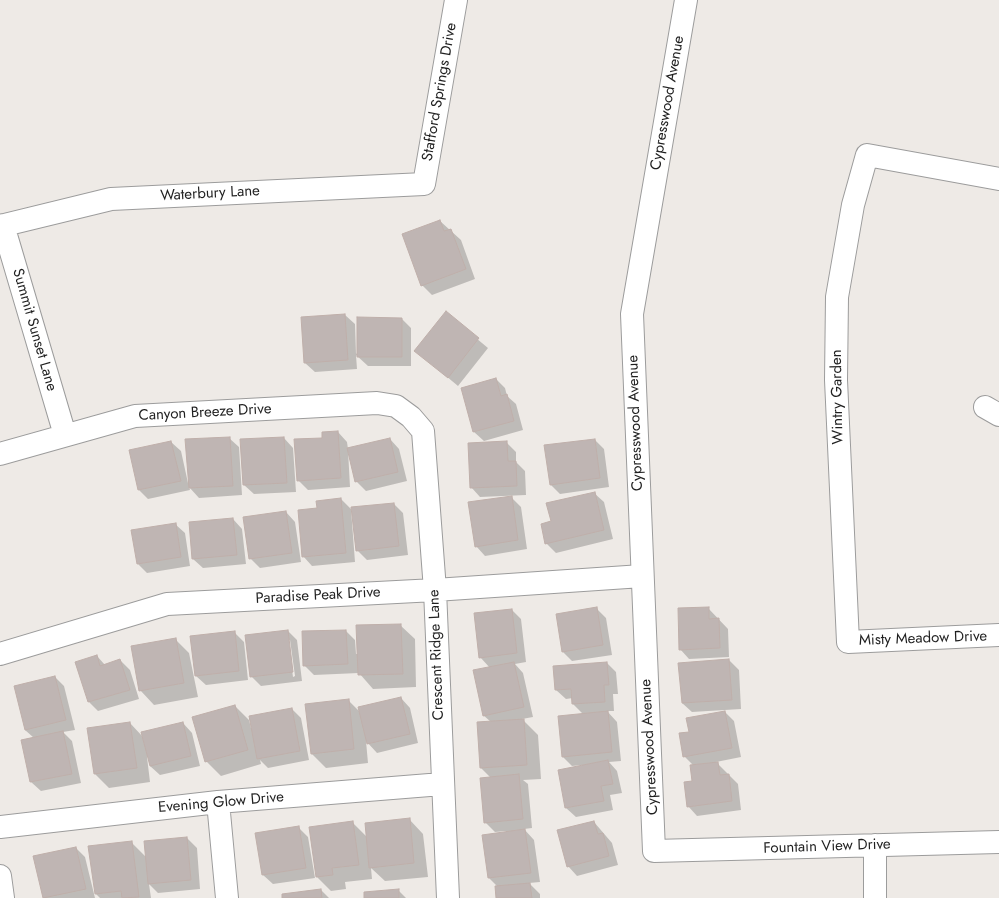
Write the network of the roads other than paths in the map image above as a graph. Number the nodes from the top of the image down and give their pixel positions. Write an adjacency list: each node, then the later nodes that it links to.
1 (456, 0): 4 (street, Stafford Springs Drive)
2 (686, 0): 9 (street, Cypresswood Avenue)
3 (999, 179): 12 (street, Wintry Garden)
4 (424, 184): 5 (street, Waterbury Lane)
5 (1, 226): 7 (street, Summit Sunset Lane)
6 (411, 416): 7 (street, Canyon Breeze Drive); 10 (street, Crescent Ridge Lane)
7 (65, 435): 8 (street, Canyon Breeze Drive)
8 (0, 454)
9 (642, 576): 10 (street, Paradise Peak Drive); 19 (street, Cypresswood Avenue)
10 (435, 590): 13 (street, Paradise Peak Drive); 14 (street, Crescent Ridge Lane)
11 (999, 635): 12 (street, Misty Meadow Drive)
12 (848, 642)
13 (0, 654)
14 (442, 784): 15 (street, Evening Glow Drive); 23 (street, Crescent Ridge Lane)
15 (218, 802): 16 (street, Evening Glow Drive); 22 (street)
16 (0, 827)
17 (999, 842): 18 (street, Fountain View Drive)
18 (875, 845): 19 (street, Fountain View Drive); 24 (street)
19 (654, 851)
20 (0, 876): 21 (street)
21 (3, 898)
22 (227, 898)
23 (448, 898)
24 (874, 898)

